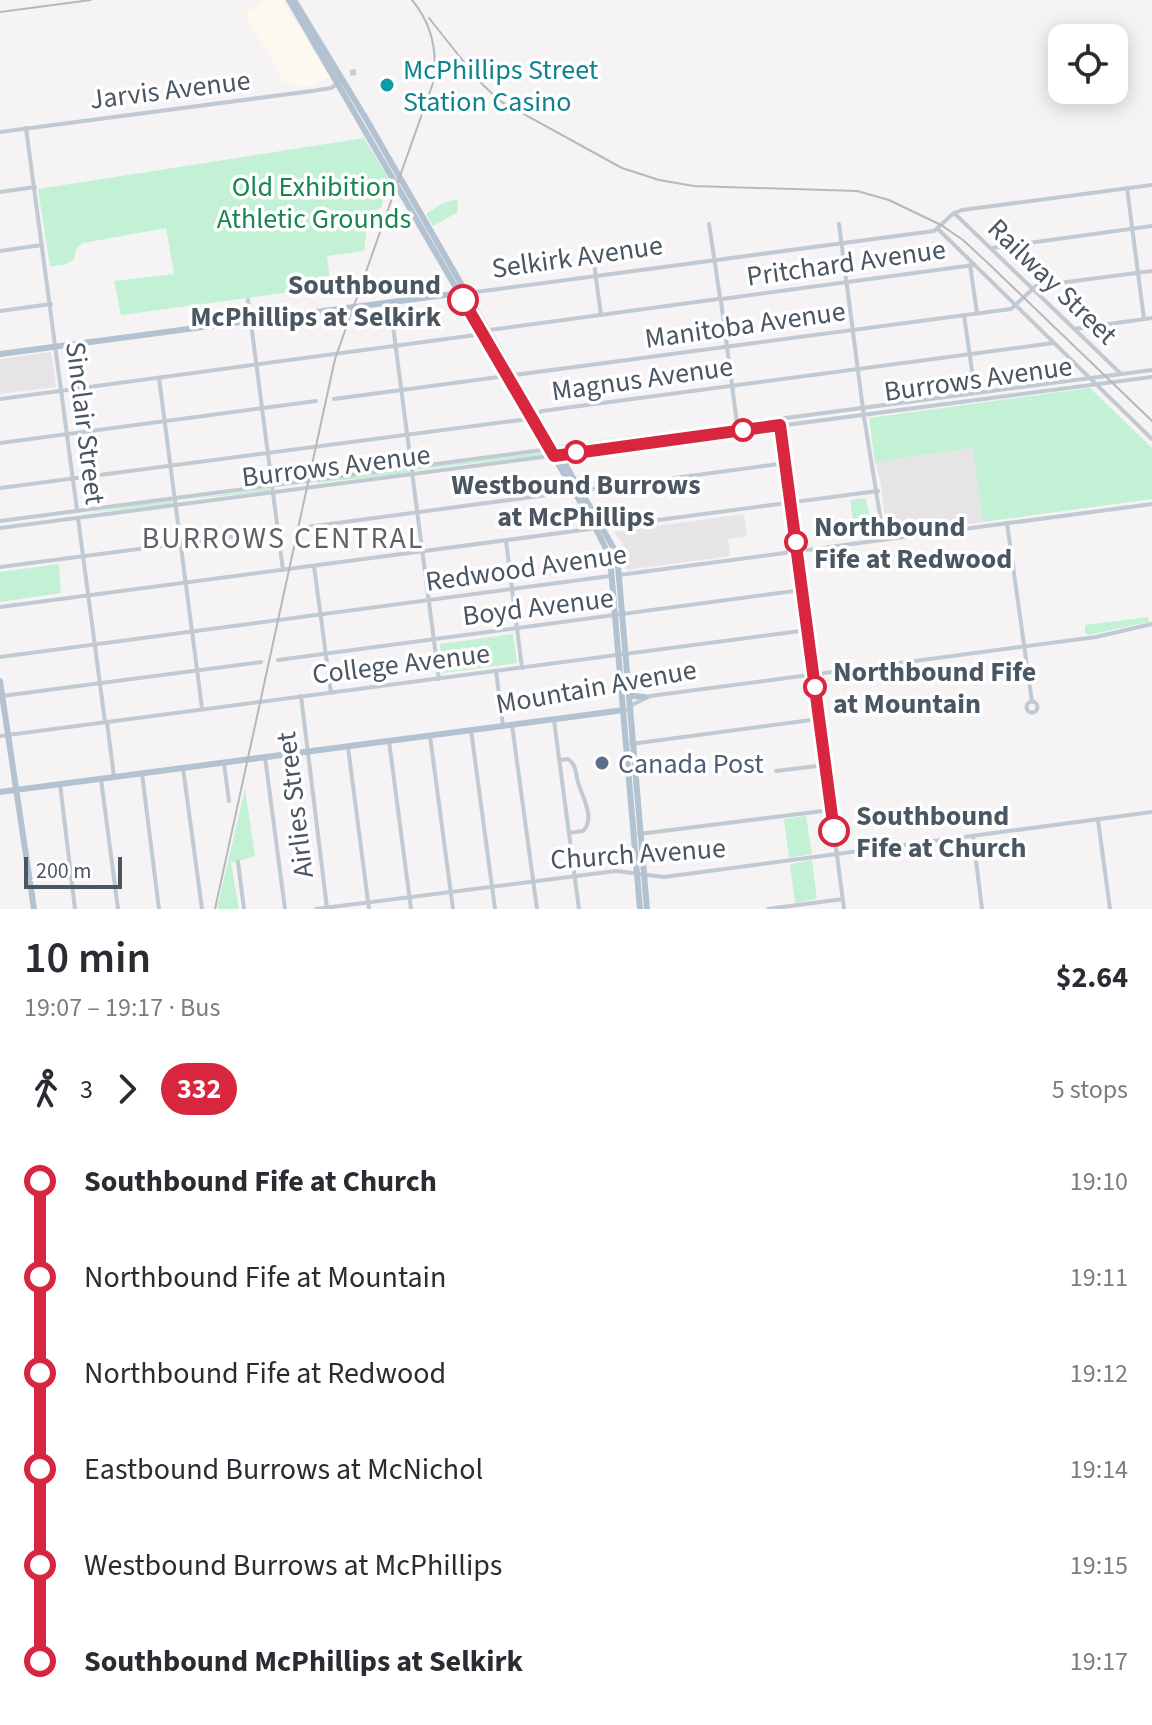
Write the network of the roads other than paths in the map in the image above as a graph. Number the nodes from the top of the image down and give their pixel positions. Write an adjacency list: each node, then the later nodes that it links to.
1 (292, 0): 2 (main road); 4 (main road)
2 (337, 69): 3 (main road); 4 (main road)
3 (350, 73)
4 (341, 82): 5 (street, Jarvis Avenue); 21 (main road)
5 (26, 128): 6 (street, Jarvis Avenue); 8 (street, Sinclair Street)
6 (0, 132)
7 (1152, 185): 9 (street)
8 (35, 187): 10 (street); 18 (street, Sinclair Street)
9 (1127, 188): 11 (street); 15 (street)
10 (0, 192)
11 (954, 213): 16 (street); 19 (street, Railway Street)
12 (709, 224): 23 (street)
13 (839, 224): 17 (street)
14 (1152, 226): 15 (street)
15 (1132, 228): 19 (street); 26 (street)
16 (938, 229): 17 (street, Selkirk Avenue); 24 (street)
17 (841, 244): 23 (street, Selkirk Avenue); 29 (street)
18 (42, 245): 20 (street); 37 (street, Sinclair Street)
19 (991, 248): 30 (street, Railway Street)
20 (0, 251)
21 (440, 253): 28 (main road); 32 (main road)
22 (593, 256): 27 (street)
23 (713, 260): 27 (street, Selkirk Avenue); 34 (street)
24 (972, 265): 29 (street, Pritchard Avenue); 38 (street); 40 (street)
25 (1152, 271): 26 (street, Manitoba Avenue)
26 (1138, 272): 30 (street, Manitoba Avenue); 44 (street)
27 (596, 276): 32 (street, Selkirk Avenue); 41 (street)
28 (450, 277): 31 (main road); 33 (main road)
29 (847, 282): 34 (street, Pritchard Avenue); 46 (street)
30 (1033, 289): 38 (street, Manitoba Avenue); 47 (street, Railway Street)
31 (459, 293): 32 (main road, Selkirk Avenue); 33 (main road, Selkirk Avenue); 48 (main road)
32 (468, 293): 48 (main road)
33 (442, 296): 36 (main road, Selkirk Avenue)
34 (720, 299): 41 (street, Pritchard Avenue); 51 (street)
35 (248, 300): 45 (street)
36 (390, 303): 45 (main road, Selkirk Avenue); 50 (street)
37 (51, 304): 39 (street); 52 (street, Sinclair Street)
38 (1014, 305): 40 (street, Manitoba Avenue); 49 (street)
39 (0, 311)
40 (977, 313): 42 (street, Manitoba Avenue)
41 (601, 315): 48 (street, Pritchard Avenue)
42 (964, 315): 46 (street, Manitoba Avenue); 54 (street)
43 (1152, 318): 44 (street)
44 (1144, 319): 47 (street)
45 (250, 322): 52 (main road, Selkirk Avenue); 55 (street)
46 (852, 329): 51 (street, Manitoba Avenue); 56 (street)
47 (1074, 329): 59 (street, Railway Street)
48 (486, 332): 50 (street, Pritchard Avenue); 58 (main road)
49 (1053, 343): 54 (street, Magnus Avenue); 60 (street)
50 (395, 346): 55 (street, Pritchard Avenue); 66 (street)
51 (727, 346): 58 (street, Manitoba Avenue); 64 (street)
52 (56, 347): 53 (main road, Selkirk Avenue); 65 (street, Sinclair Street)
53 (0, 354)
54 (970, 354): 56 (street, Magnus Avenue); 67 (street)
55 (256, 365): 62 (street, Pritchard Avenue); 72 (street)
56 (858, 369): 64 (street, Magnus Avenue); 71 (street)
57 (1152, 370): 59 (street, Burrows Avenue)
58 (511, 376): 66 (street, Manitoba Avenue); 74 (main road)
59 (1120, 376): 60 (street, Burrows Avenue); 61 (street, Burrows Avenue); 63 (street, Burrows Avenue)
60 (1088, 377): 63 (street); 67 (street, Burrows Avenue)
61 (1152, 377)
62 (159, 378): 65 (street, Pritchard Avenue); 76 (street)
63 (1093, 383): 67 (street, Burrows Avenue); 82 (street)
64 (732, 386): 74 (street, Magnus Avenue); 77 (street)
65 (62, 390): 68 (street, Pritchard Avenue); 80 (street, Sinclair Street)
66 (401, 390): 69 (street, Manitoba Avenue); 81 (street)
67 (975, 396): 71 (street, Burrows Avenue); 73 (street, Burrows Avenue)
68 (0, 399)
69 (334, 399)
70 (316, 401): 72 (street)
71 (863, 407): 73 (street); 75 (street, Burrows Avenue)
72 (262, 408): 76 (street); 85 (street)
73 (864, 414): 78 (street, Burrows Avenue); 94 (street)
74 (534, 415): 81 (street, Magnus Avenue); 84 (main road)
75 (780, 418): 77 (street, Burrows Avenue); 78 (street)
76 (165, 421): 80 (street); 87 (street)
77 (737, 424): 79 (street); 84 (street, Burrows Avenue)
78 (780, 425): 79 (street, Burrows Avenue); 86 (street)
79 (738, 431): 84 (street, Burrows Avenue)
80 (67, 434): 83 (street); 90 (street, Sinclair Street)
81 (407, 434): 85 (street, Magnus Avenue); 88 (street)
82 (1152, 439)
83 (0, 443)
84 (555, 452): 88 (street, Burrows Avenue); 89 (street, Burrows Avenue); 93 (main road)
85 (268, 453): 87 (street, Magnus Avenue); 91 (street)
86 (786, 463): 93 (street); 97 (street)
87 (170, 466): 90 (street, Magnus Avenue); 96 (street)
88 (411, 468): 89 (street); 91 (street, Burrows Avenue)
89 (412, 475): 95 (street, Burrows Avenue); 101 (street)
90 (73, 478): 92 (street, Magnus Avenue); 100 (street, Sinclair Street)
91 (272, 486): 95 (street); 96 (street, Burrows Avenue)
92 (0, 488)
93 (578, 491): 101 (street); 107 (main road)
94 (878, 491): 97 (street); 109 (street)
95 (273, 493): 99 (street, Burrows Avenue); 108 (street)
96 (175, 498): 99 (street); 100 (street, Burrows Avenue)
97 (791, 503): 107 (street); 113 (street)
98 (1152, 504): 104 (street, Redwood Avenue)
99 (176, 505): 102 (street, Burrows Avenue); 111 (street)
100 (77, 510): 102 (street, Sinclair Street); 103 (street, Burrows Avenue)
101 (417, 512): 105 (street); 112 (street)
102 (78, 518): 106 (street, Burrows Avenue); 114 (street, Sinclair Street)
103 (0, 521)
104 (1007, 523): 109 (street, Redwood Avenue); 133 (street)
105 (307, 527)
106 (0, 528)
107 (600, 528): 110 (street); 118 (main road)
108 (278, 531): 111 (street); 117 (street)
109 (884, 540): 113 (street, Redwood Avenue)
110 (506, 541): 112 (street); 120 (street)
111 (180, 543): 114 (street); 119 (street)
112 (422, 551): 115 (street); 123 (street)
113 (797, 552): 118 (street, Redwood Avenue); 121 (street)
114 (83, 556): 116 (street); 122 (street, Sinclair Street)
115 (314, 566): 117 (street); 125 (street)
116 (0, 567)
117 (283, 570): 119 (street)
118 (616, 575): 120 (street, Redwood Avenue); 126 (main road)
119 (185, 582): 122 (street); 130 (street)
120 (512, 590): 123 (street, Redwood Avenue); 128 (street)
121 (802, 590): 126 (street, Boyd Avenue); 129 (street)
122 (88, 595): 124 (street); 132 (street, Sinclair Street)
123 (429, 600): 125 (street, Redwood Avenue); 131 (street)
124 (0, 607)
125 (320, 615): 130 (street, Redwood Avenue); 134 (street)
126 (620, 615): 128 (street, Boyd Avenue); 135 (main road)
127 (1152, 624): 133 (street, Mountain Avenue)
128 (517, 629): 131 (street, Boyd Avenue); 139 (street)
129 (808, 630): 135 (street, College Avenue); 142 (street)
130 (192, 631): 132 (street, Redwood Avenue); 140 (street)
131 (434, 640): 134 (street, Boyd Avenue); 143 (street)
132 (94, 644): 136 (street, Redwood Avenue); 145 (street, Sinclair Street)
133 (1023, 647): 142 (street, Mountain Avenue); 151 (street)
134 (326, 654): 137 (street, Boyd Avenue); 147 (street)
135 (623, 654): 139 (street, College Avenue); 146 (main road); 152 (main road)
136 (0, 657)
137 (278, 660)
138 (261, 662): 140 (street)
139 (522, 668): 141 (street, College Avenue)
140 (197, 671): 145 (street); 153 (street)
141 (496, 671): 143 (street, College Avenue); 158 (street)
142 (813, 674): 150 (street, Mountain Avenue); 154 (street)
143 (439, 679): 147 (street, College Avenue)
144 (0, 681): 148 (main road)
145 (100, 683): 148 (street); 156 (street, Sinclair Street)
146 (629, 689): 150 (main road); 152 (main road)
147 (331, 693): 149 (street, College Avenue)
148 (1, 696): 160 (main road)
149 (301, 696): 153 (street, College Avenue); 165 (street, Airlies Street)
150 (645, 697): 152 (street, Mountain Avenue)
151 (1032, 702)
152 (627, 708): 155 (main road, Mountain Avenue); 163 (main road)
153 (202, 709): 156 (street, College Avenue)
154 (819, 719): 163 (street); 169 (street)
155 (554, 720): 157 (main road, Mountain Avenue); 167 (street)
156 (106, 722): 160 (street, College Avenue); 173 (street, Sinclair Street)
157 (512, 725): 158 (main road, Mountain Avenue); 189 (street)
158 (503, 726): 159 (main road, Mountain Avenue)
159 (471, 730): 161 (main road, Mountain Avenue); 190 (street)
160 (4, 735): 176 (main road)
161 (430, 736): 162 (main road, Mountain Avenue); 191 (street)
162 (389, 741): 164 (main road, Mountain Avenue); 192 (street)
163 (630, 744): 183 (main road)
164 (348, 747): 165 (main road, Mountain Avenue); 194 (street)
165 (307, 752): 166 (main road, Mountain Avenue); 195 (street, Airlies Street)
166 (265, 757): 168 (main road, Mountain Avenue); 202 (street)
167 (560, 761): 182 (street); 182 (street)
168 (224, 763): 170 (main road, Mountain Avenue); 178 (street)
169 (825, 765): 171 (street); 179 (street)
170 (183, 768): 172 (main road, Mountain Avenue); 200 (street)
171 (776, 771)
172 (142, 774): 173 (main road, Mountain Avenue); 199 (street)
173 (114, 777): 174 (main road, Mountain Avenue)
174 (101, 779): 175 (main road, Mountain Avenue); 198 (street)
175 (60, 784): 176 (main road, Mountain Avenue); 197 (street)
176 (18, 790): 177 (main road, Mountain Avenue); 196 (main road)
177 (0, 792)
178 (229, 801)
179 (831, 810): 183 (street); 185 (street)
180 (1152, 812): 181 (street, Church Avenue)
181 (1098, 819): 184 (street, Church Avenue); 215 (street)
182 (569, 833): 187 (street)
183 (638, 834): 188 (main road)
184 (973, 836): 185 (street, Church Avenue); 214 (street)
185 (837, 854): 188 (street, Church Avenue); 193 (street)
186 (238, 862): 201 (street)
187 (574, 875): 188 (street, Church Avenue); 189 (street, Church Avenue); 209 (street)
188 (641, 875): 210 (main road); 211 (main road)
189 (533, 880): 190 (street, Church Avenue); 208 (street)
190 (492, 886): 191 (street, Church Avenue); 207 (street)
191 (451, 891): 192 (street, Church Avenue); 206 (street)
192 (410, 897): 194 (street, Church Avenue); 205 (street)
193 (843, 899): 212 (street); 213 (street)
194 (368, 902): 195 (street, Church Avenue); 204 (street)
195 (327, 908): 203 (street, Church Avenue)
196 (34, 909)
197 (75, 909)
198 (118, 909)
199 (159, 909)
200 (202, 909)
201 (244, 909)
202 (285, 909)
203 (316, 909)
204 (369, 909)
205 (411, 909)
206 (453, 909)
207 (495, 909)
208 (537, 909)
209 (579, 909)
210 (640, 909)
211 (647, 909)
212 (768, 909)
213 (844, 909)
214 (982, 909)
215 (1110, 909)

